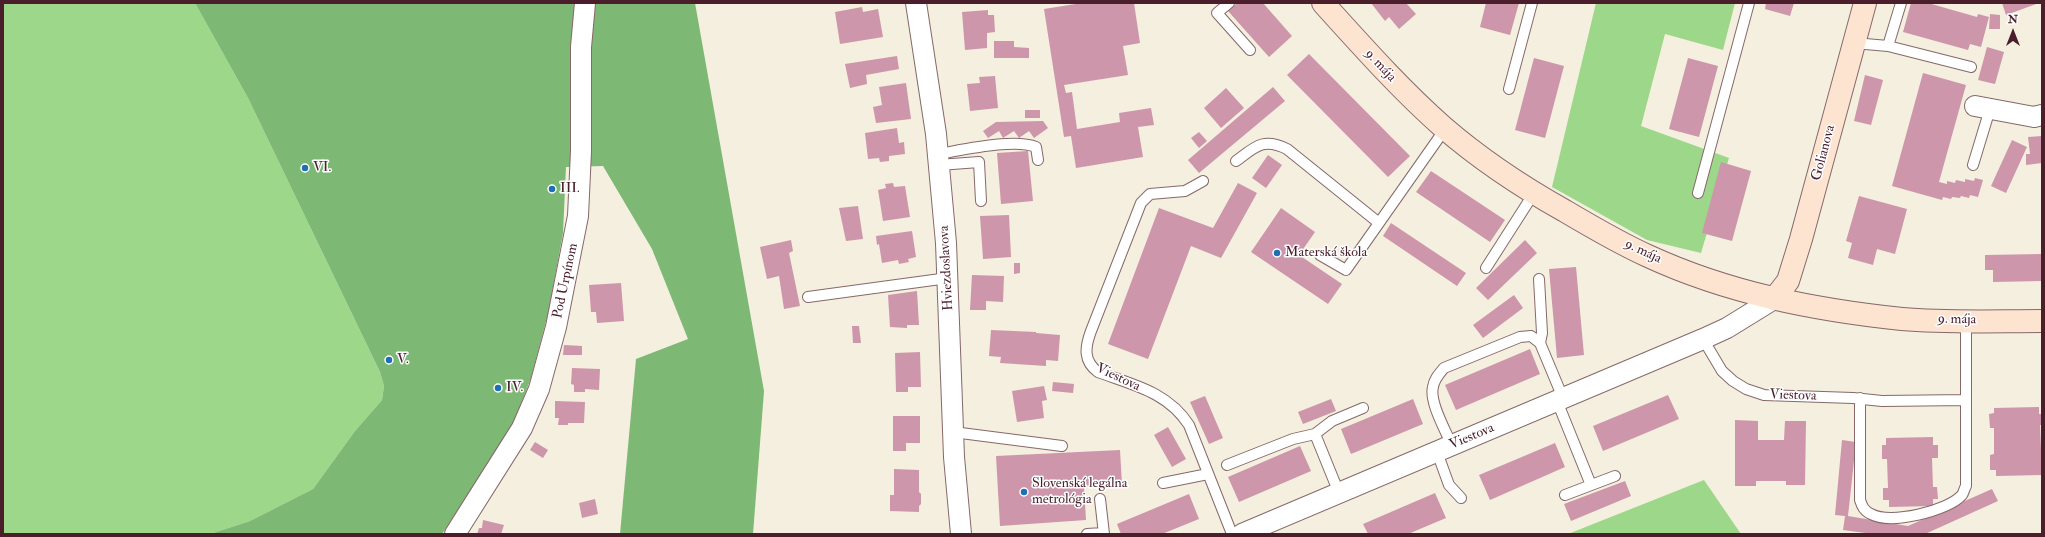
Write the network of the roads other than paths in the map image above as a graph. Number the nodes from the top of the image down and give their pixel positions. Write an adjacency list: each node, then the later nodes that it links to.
1 (585, 3): 53 (street, Pod Urpínom)
2 (916, 3): 17 (street, Hviezdoslavova)
3 (1229, 3): 11 (lane)
4 (1323, 3): 16 (main road, 9. mája)
5 (1532, 3): 13 (lane)
6 (1749, 3): 22 (lane)
7 (1865, 3): 9 (main road, Golianova)
8 (1901, 3): 10 (lane)
9 (1854, 43): 10 (lane); 31 (main road, Golianova)
10 (1888, 46): 12 (lane)
11 (1250, 50)
12 (1971, 67)
13 (1509, 89)
14 (1982, 107): 15 (street); 20 (lane)
15 (2042, 116)
16 (1445, 129): 23 (main road, 9. mája); 25 (lane)
17 (939, 160): 18 (lane); 24 (lane); 28 (street, Hviezdoslavova)
18 (1038, 160)
19 (1236, 161): 25 (lane)
20 (1973, 165)
21 (1203, 181): 45 (lane, Viestova)
22 (1698, 193)
23 (1534, 194): 27 (lane); 31 (main road, 9. mája)
24 (981, 200)
25 (1379, 223): 26 (lane)
26 (1320, 255)
27 (1486, 268)
28 (948, 278): 30 (lane); 40 (street, Hviezdoslavova)
29 (1539, 279): 35 (lane)
30 (808, 297)
31 (1774, 299): 32 (main road, 9. mája); 34 (street, Viestova)
32 (1966, 321): 33 (main road, 9. mája); 38 (lane)
33 (2042, 321)
34 (1703, 340): 36 (lane, Viestova); 37 (street, Viestova)
35 (1540, 343): 37 (lane); 43 (lane)
36 (1860, 398): 38 (lane, Viestova); 38 (lane)
37 (1560, 400): 43 (street, Viestova); 48 (lane)
38 (1966, 400)
39 (1363, 408): 41 (lane)
40 (954, 432): 42 (lane); 54 (street, Hviezdoslavova)
41 (1315, 434): 44 (lane); 49 (lane)
42 (1062, 446)
43 (1444, 449): 49 (street, Viestova); 51 (lane)
44 (1227, 465)
45 (1208, 474): 47 (lane); 57 (lane, Viestova)
46 (1615, 476): 48 (lane)
47 (1163, 483)
48 (1591, 485): 50 (lane)
49 (1339, 493): 58 (street, Viestova)
50 (1565, 495)
51 (1461, 498)
52 (1100, 499): 56 (lane)
53 (455, 534)
54 (961, 534)
55 (1087, 534): 56 (lane)
56 (1104, 534)
57 (1232, 534)
58 (1242, 534)

